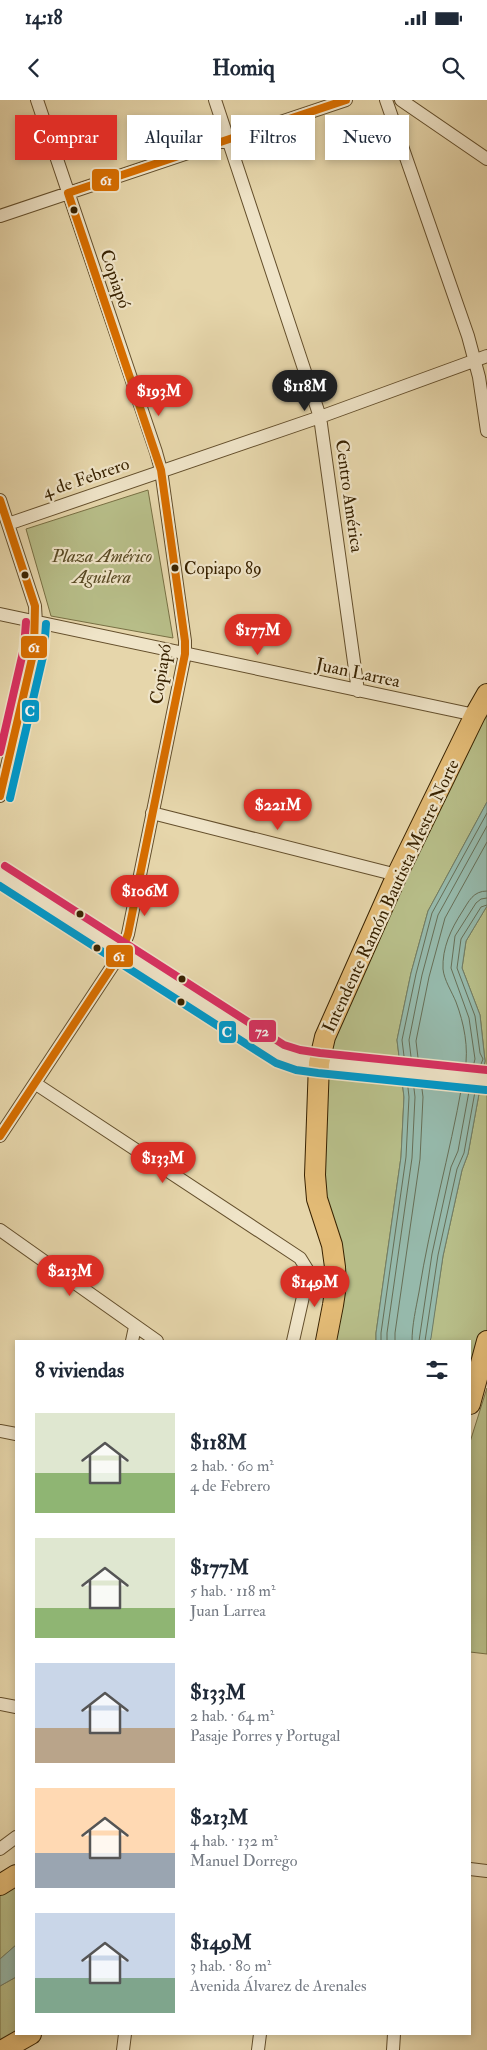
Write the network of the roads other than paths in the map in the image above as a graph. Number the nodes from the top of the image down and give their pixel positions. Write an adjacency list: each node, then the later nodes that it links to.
1 (36, 100): 8 (street, Copiapó)
2 (215, 100): 6 (street, Centro América)
3 (346, 100): 6 (street)
4 (386, 100): 10 (street)
5 (401, 100): 7 (street)
6 (229, 139): 8 (street); 11 (street, Centro América)
7 (487, 159)
8 (68, 193): 9 (street); 13 (street, Copiapó)
9 (0, 216)
10 (481, 358): 11 (street, 4 de Febrero); 12 (street)
11 (320, 417): 13 (street, 4 de Febrero); 19 (street, Centro América)
12 (487, 431)
13 (161, 470): 15 (street, 4 de Febrero); 18 (street, Copiapó)
14 (0, 500): 15 (street)
15 (8, 524): 17 (street)
16 (0, 614): 17 (street, Juan Larrea)
17 (36, 623): 18 (street, Juan Larrea); 22 (street)
18 (185, 654): 19 (street, Juan Larrea); 23 (street, Copiapó)
19 (358, 691): 21 (street, Juan Larrea)
20 (487, 694): 21 (main road, Intendente Ramón Bautista Mestre Norte)
21 (475, 715): 25 (main road, Intendente Ramón Bautista Mestre Norte)
22 (0, 796)
23 (152, 813): 25 (street); 26 (street, Copiapó)
24 (0, 874): 26 (street)
25 (397, 875): 27 (main road, Intendente Ramón Bautista Mestre Norte)
26 (121, 953): 27 (street); 29 (street, Copiapó)
27 (319, 1063): 28 (street); 36 (main road, Intendente Ramón Bautista Mestre Norte)
28 (487, 1080)
29 (36, 1084): 30 (street, Copiapó); 35 (street)
30 (0, 1136)
31 (0, 1230): 32 (street)
32 (135, 1327): 33 (street); 34 (street)
33 (132, 1340)
34 (155, 1340)
35 (294, 1340)
36 (326, 1340)
37 (487, 1342): 38 (main road)
38 (471, 1400)
39 (0, 1431): 40 (street)
40 (15, 1434)
41 (0, 1704): 42 (street)
42 (15, 1707)
43 (15, 1838): 44 (street)
44 (0, 1849)
45 (471, 1869): 46 (street)
46 (487, 1871)
47 (15, 1877): 48 (main road)
48 (0, 1885)
49 (29, 2035): 53 (main road)
50 (125, 2035): 54 (street)
51 (260, 2035): 55 (street)
52 (394, 2035): 56 (street)
53 (3, 2050)
54 (123, 2050)
55 (258, 2050)
56 (392, 2050)

